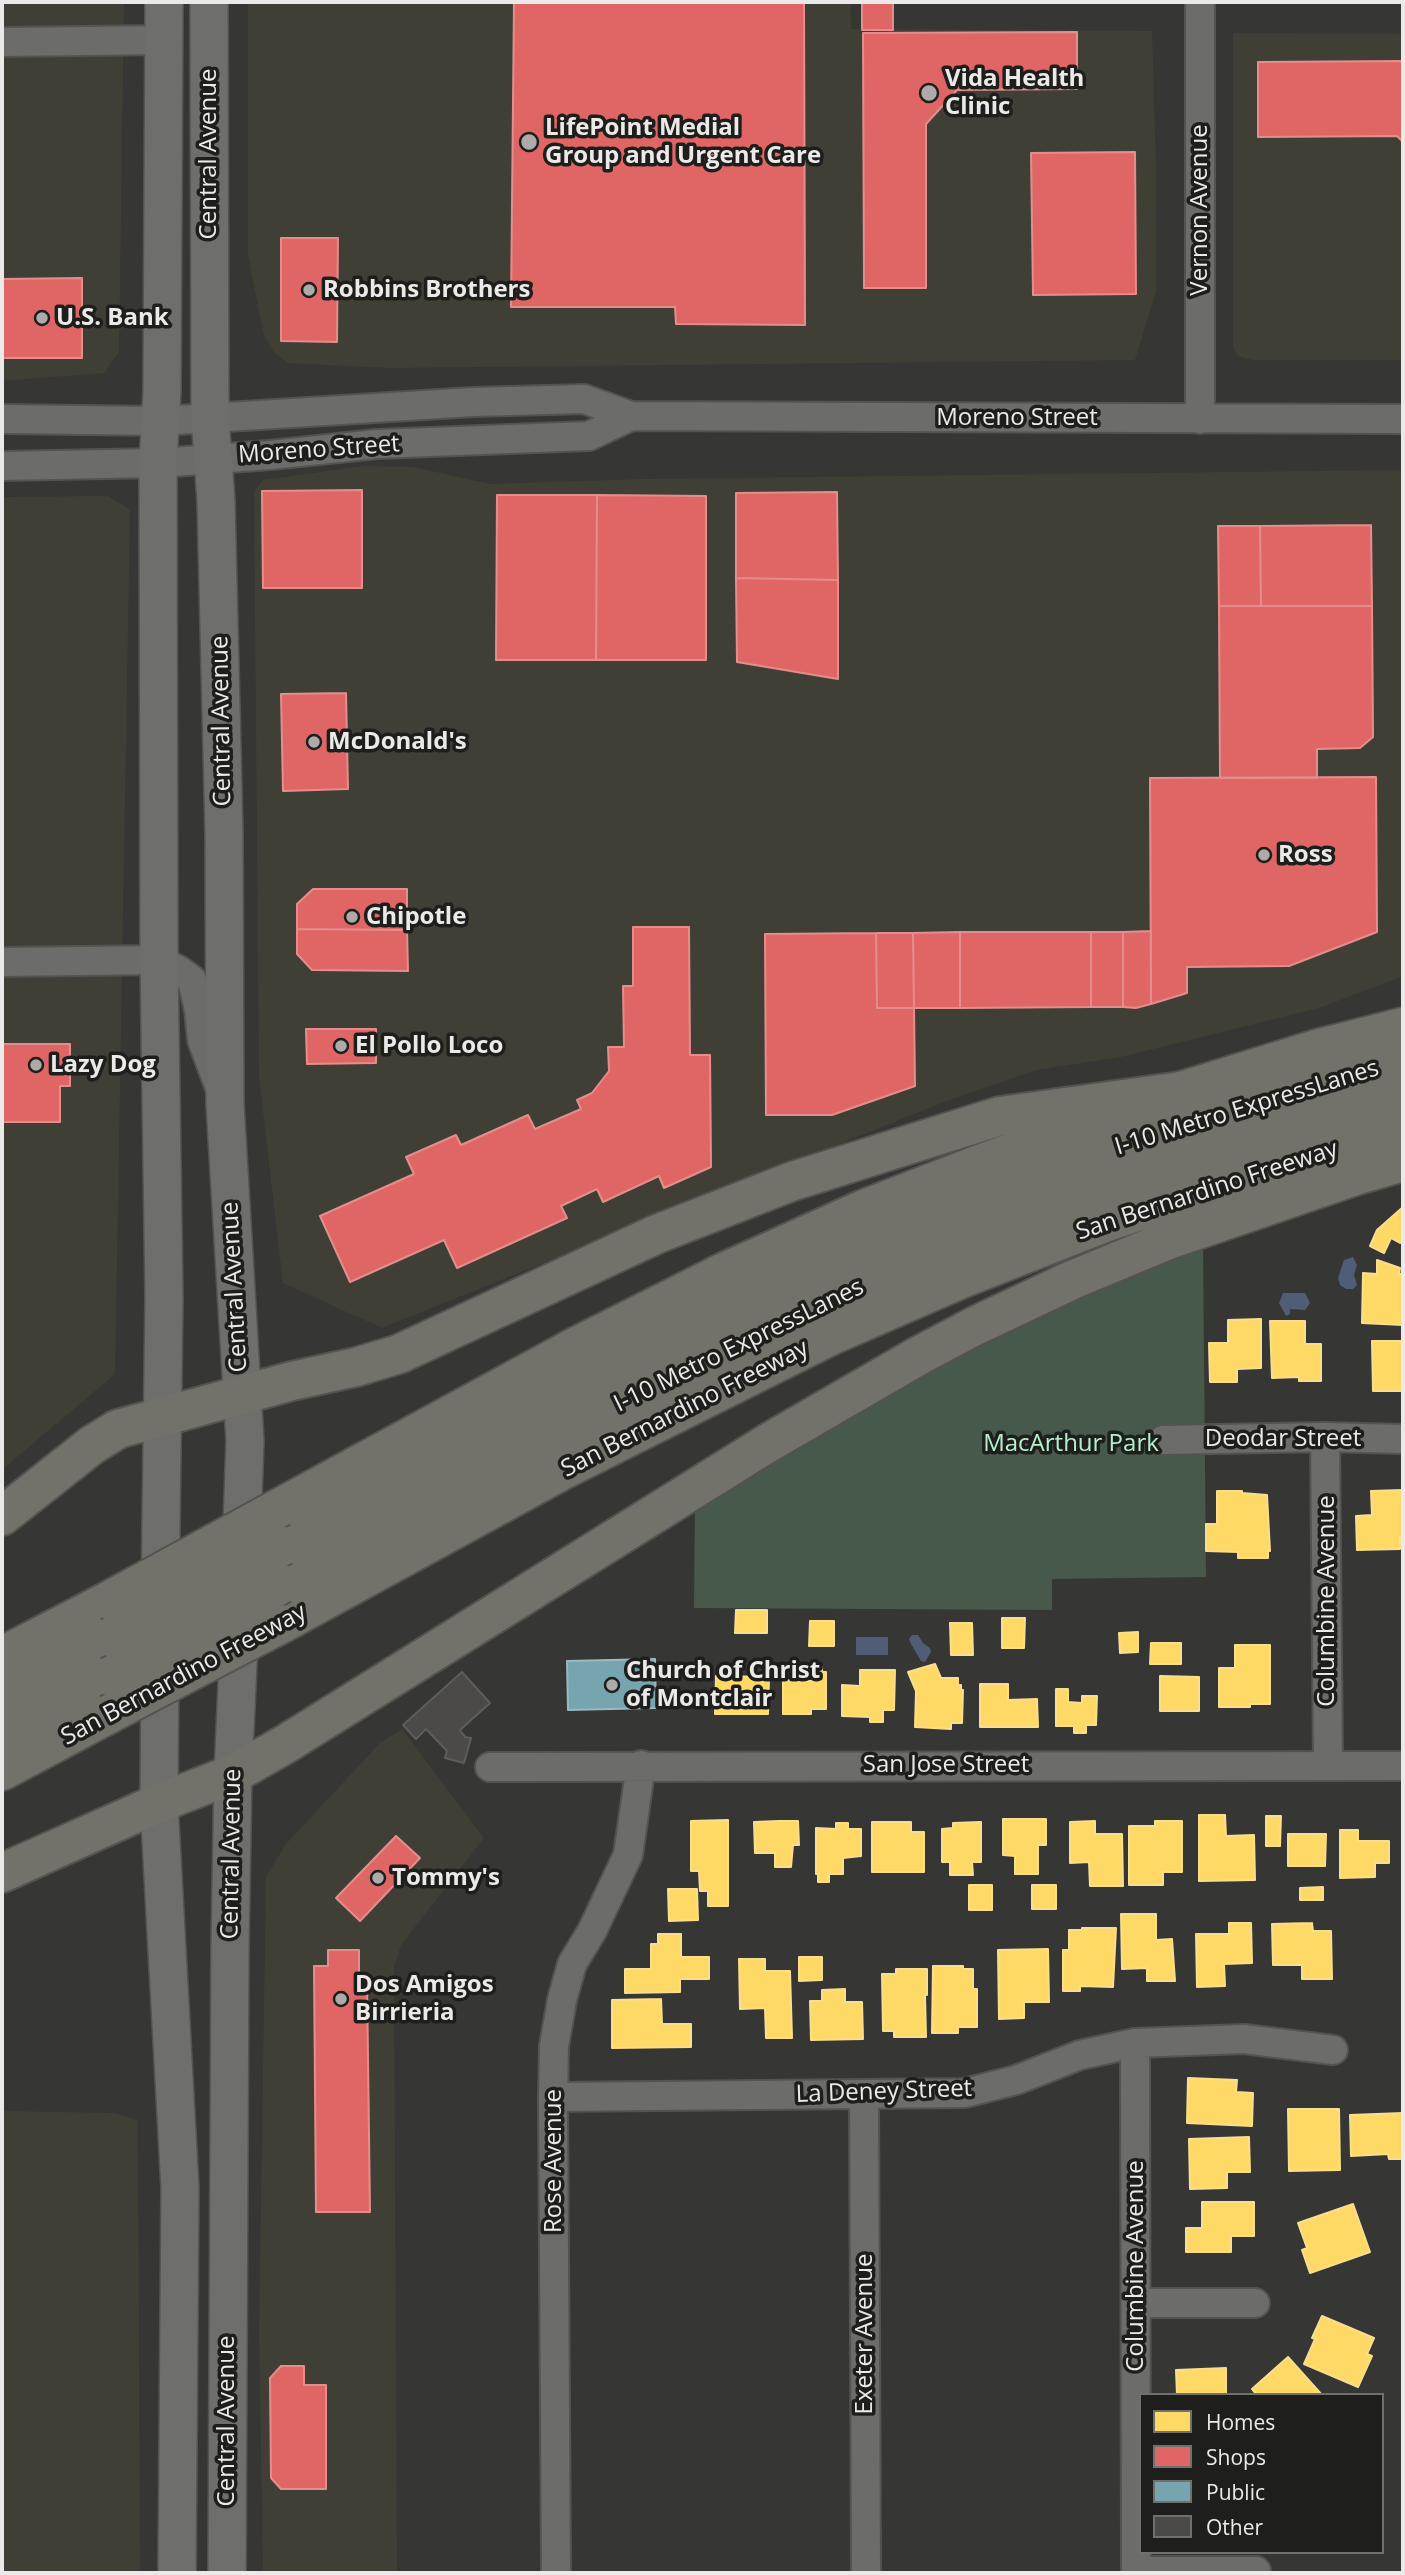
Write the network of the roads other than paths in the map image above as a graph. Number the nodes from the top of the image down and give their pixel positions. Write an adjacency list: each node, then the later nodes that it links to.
1 (164, 2): 4 (main road, Central Avenue)
2 (209, 2): 7 (main road, Central Avenue)
3 (1200, 2): 9 (street, Vernon Avenue)
4 (163, 40): 5 (street); 11 (main road, Central Avenue)
5 (2, 42)
6 (631, 416): 7 (street, Moreno Street); 9 (street, Moreno Street); 12 (street, Moreno Street)
7 (210, 418): 11 (street, Moreno Street); 12 (main road, Central Avenue)
8 (2, 419): 11 (street, Moreno Street)
9 (1200, 419): 10 (street, Moreno Street)
10 (1403, 419)
11 (161, 421): 13 (main road, Central Avenue)
12 (212, 457): 13 (street, Moreno Street); 21 (main road, Central Avenue)
13 (158, 463): 14 (street, Moreno Street); 15 (main road, Central Avenue)
14 (2, 466)
15 (159, 960): 16 (street); 21 (street); 25 (main road, Central Avenue)
16 (2, 962)
17 (1403, 1027): 19 (highway)
18 (1403, 1060): 30 (highway, I-10 Metro ExpressLanes, bridge)
19 (1181, 1091): 24 (highway); 30 (highway, bridge)
20 (1403, 1097): 33 (highway, I-10 Metro ExpressLanes, bridge)
21 (225, 1104): 24 (main road, Central Avenue)
22 (1403, 1130): 38 (highway, San Bernardino Freeway, bridge)
23 (1403, 1162): 39 (highway)
24 (242, 1395): 25 (highway); 39 (main road, Central Avenue)
25 (161, 1416): 29 (highway); 40 (main road, Central Avenue)
26 (1325, 1437): 27 (street, Deodar Street); 28 (street, Deodar Street); 35 (street, Columbine Avenue)
27 (1403, 1439)
28 (1163, 1440)
29 (2, 1516)
30 (110, 1618): 31 (highway); 32 (highway)
31 (2, 1656)
32 (2, 1696)
33 (2, 1733)
34 (641, 1765): 35 (street, San Jose Street); 36 (street, San Jose Street); 45 (street, Rose Avenue)
35 (1328, 1765): 37 (street, San Jose Street)
36 (490, 1766)
37 (1403, 1766)
38 (2, 1771)
39 (233, 1773): 40 (highway); 51 (main road, Central Avenue)
40 (159, 1803): 41 (highway); 50 (main road, Central Avenue)
41 (2, 1873)
42 (1135, 2042): 43 (street, La Deney Street); 44 (street, La Deney Street); 46 (street, Columbine Avenue)
43 (1333, 2050)
44 (864, 2095): 45 (street, La Deney Street); 53 (street, Exeter Avenue)
45 (553, 2098): 52 (street, Rose Avenue)
46 (1136, 2303): 47 (street); 49 (street, Columbine Avenue)
47 (1255, 2303)
48 (1256, 2571): 49 (street)
49 (1136, 2572)
50 (177, 2573)
51 (227, 2573)
52 (556, 2573)
53 (866, 2573)

